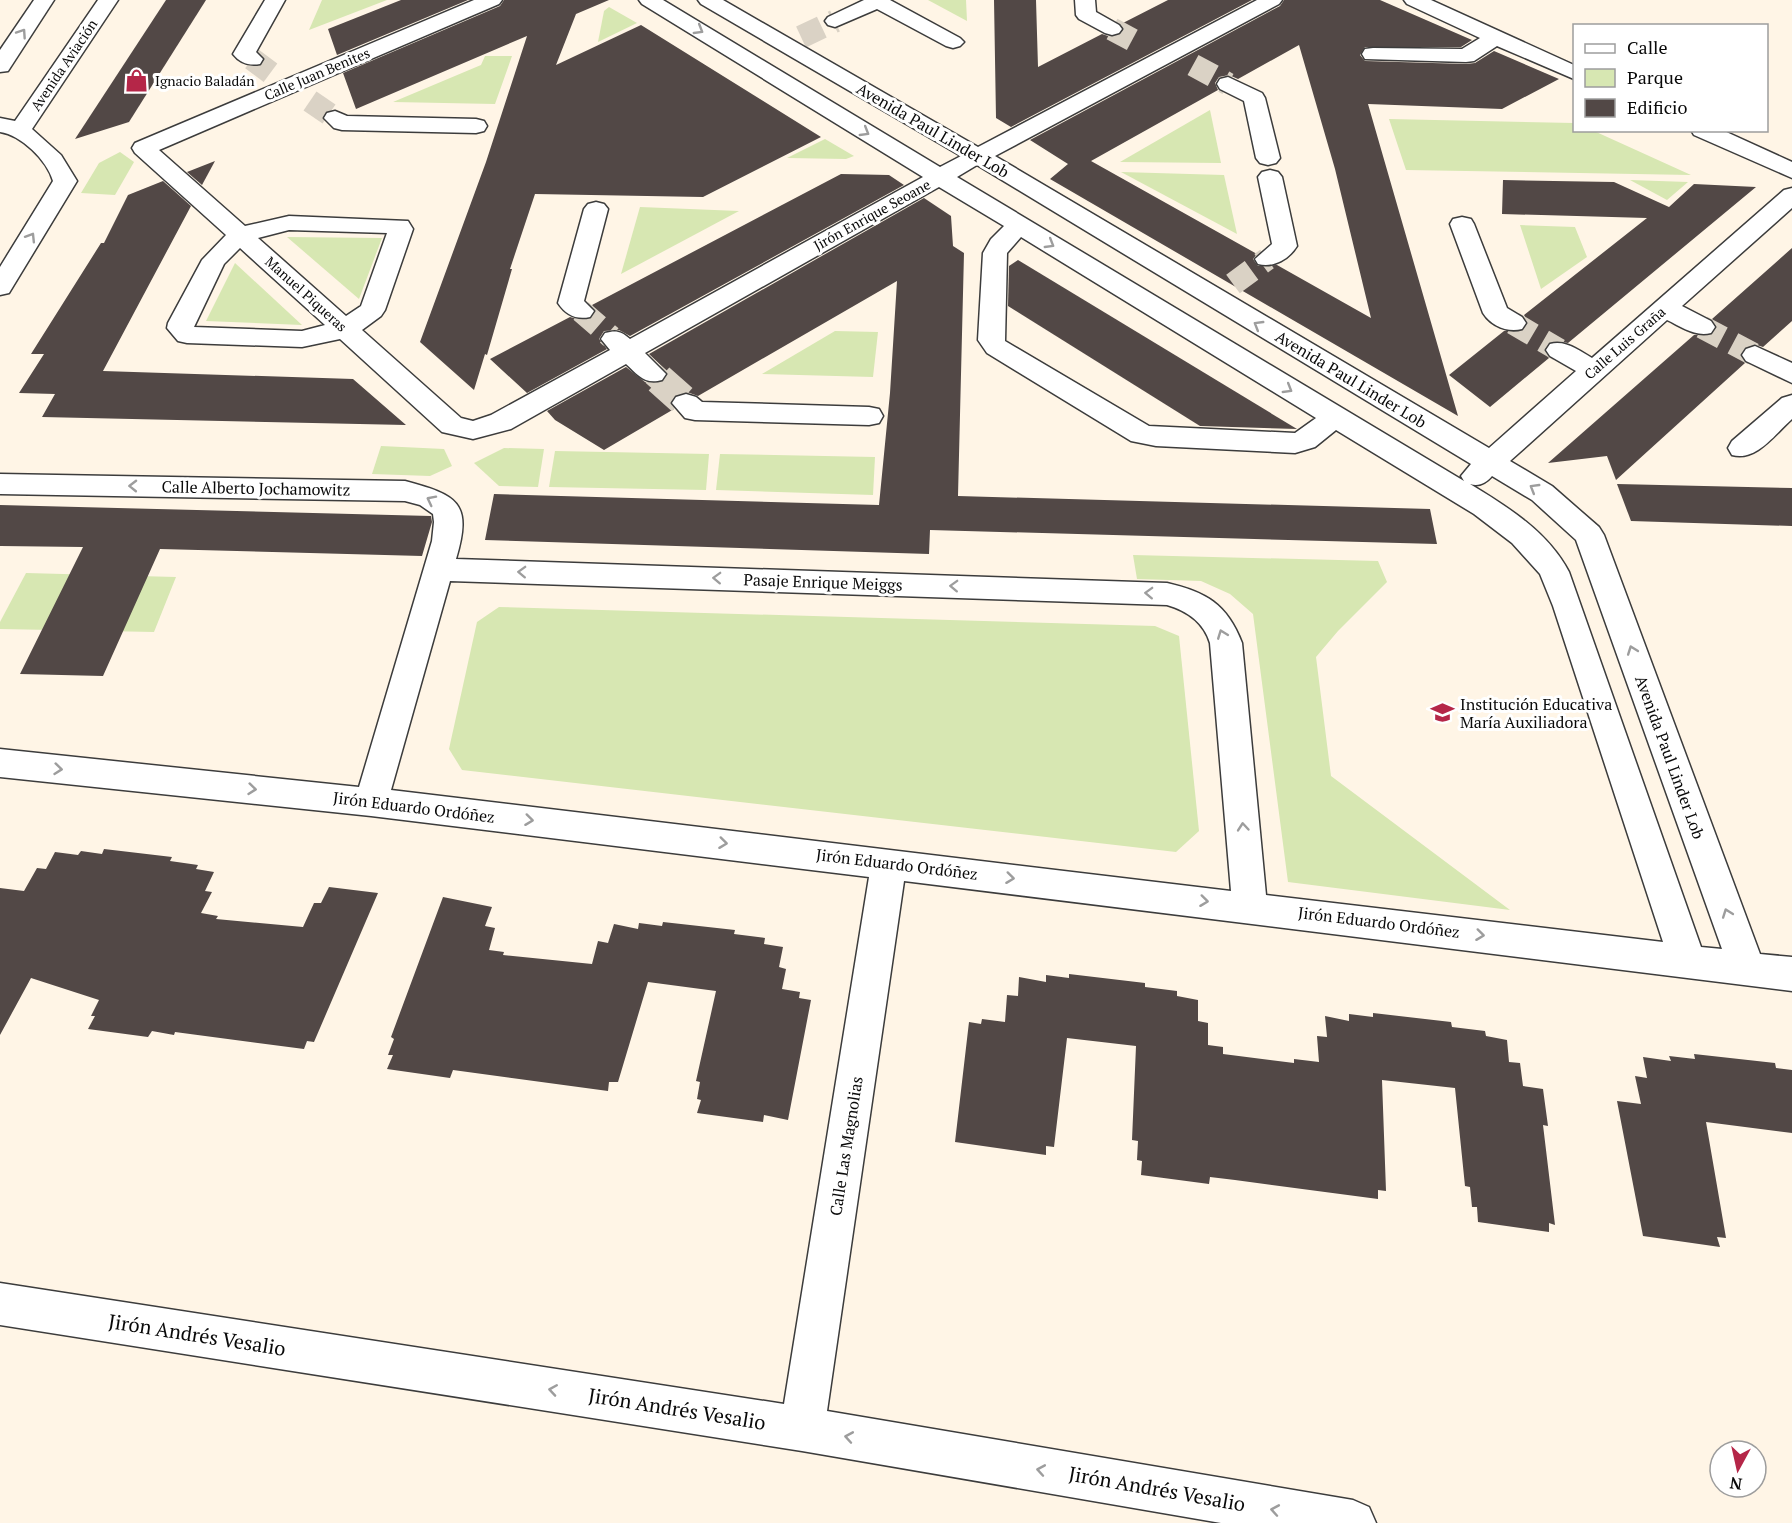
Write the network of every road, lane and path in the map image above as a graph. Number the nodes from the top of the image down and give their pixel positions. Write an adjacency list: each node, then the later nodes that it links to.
1 (45, 0): 21 (street, one-way to 1)
2 (108, 0): 28 (street, Avenida Aviación)
3 (275, 0): 19 (street)
4 (492, 0): 23 (street, Calle Juan Benites)
5 (649, 0): 20 (street, one-way to 20)
6 (708, 0): 14 (street, Avenida Paul Linder Lob)
7 (1085, 0): 12 (street)
8 (1272, 0): 18 (street, Jirón Enrique Seoane)
9 (1414, 0): 13 (street)
10 (877, 1): 11 (street); 15 (street)
11 (835, 21)
12 (1112, 29)
13 (1496, 37): 17 (street); 22 (street)
14 (793, 41): 20 (street); 31 (street, Avenida Paul Linder Lob)
15 (953, 42)
16 (1140, 44): 18 (street)
17 (1373, 54)
18 (1177, 58): 31 (street, Jirón Enrique Seoane)
19 (252, 59)
20 (749, 61): 33 (street, one-way to 33)
21 (0, 66)
22 (1573, 72)
23 (282, 81): 25 (street); 30 (street, Calle Juan Benites)
24 (1228, 84): 39 (street)
25 (310, 101)
26 (335, 118): 27 (street)
27 (477, 126)
28 (10, 128): 40 (street, one-way to 28)
29 (1706, 132): 32 (street)
30 (143, 148): 38 (street, Manuel Piqueras)
31 (978, 156): 33 (street, Jirón Enrique Seoane); 41 (street, Avenida Paul Linder Lob)
32 (1792, 171)
33 (939, 178): 37 (street); 48 (street, Jirón Enrique Seoane)
34 (1792, 195): 42 (street, Calle Luis Graña)
35 (596, 209): 43 (street)
36 (1462, 224): 45 (street)
37 (1019, 225): 44 (street, one-way to 44); 57 (street)
38 (240, 235): 47 (street, Manuel Piqueras); 47 (street); 47 (street)
39 (1267, 259)
40 (0, 286)
41 (1223, 291): 44 (street); 60 (street, Avenida Paul Linder Lob, one-way to 41)
42 (1665, 308): 46 (street); 51 (street, Calle Luis Graña)
43 (581, 311)
44 (1179, 322): 57 (street, one-way to 57)
45 (1514, 323)
46 (1702, 327)
47 (345, 329): 58 (street, Manuel Piqueras)
48 (620, 344): 52 (street); 58 (street, Jirón Enrique Seoane)
49 (1559, 350): 51 (street)
50 (1755, 355): 53 (street)
51 (1594, 370): 60 (street, Calle Luis Graña)
52 (653, 374)
53 (1792, 374)
54 (686, 403): 56 (street)
55 (1792, 404): 59 (street)
56 (869, 416)
57 (1335, 417): 62 (street)
58 (473, 430)
59 (1742, 448)
60 (1489, 462): 62 (street, Calle Luis Graña); 69 (street, Avenida Paul Linder Lob, one-way to 60)
61 (0, 484): 63 (street, Calle Alberto Jochamowitz, one-way to 61)
62 (1459, 493): 68 (street)
63 (440, 570): 65 (street); 67 (street, Pasaje Enrique Meiggs, one-way to 63)
64 (0, 763): 65 (street, Jirón Eduardo Ordóñez, one-way to 65)
65 (371, 801): 66 (street, Jirón Eduardo Ordóñez, one-way to 66)
66 (889, 863): 67 (street, Jirón Eduardo Ordóñez, one-way to 67); 72 (street, Calle Las Magnolias)
67 (1250, 907): 68 (street, Jirón Eduardo Ordóñez, one-way to 68)
68 (1687, 960): 69 (street, Jirón Eduardo Ordóñez)
69 (1747, 968): 70 (street, Jirón Eduardo Ordóñez)
70 (1792, 974)
71 (0, 1304): 72 (street, Jirón Andrés Vesalio, one-way to 71)
72 (802, 1429): 73 (street, Jirón Andrés Vesalio, one-way to 72)
73 (1353, 1523)

